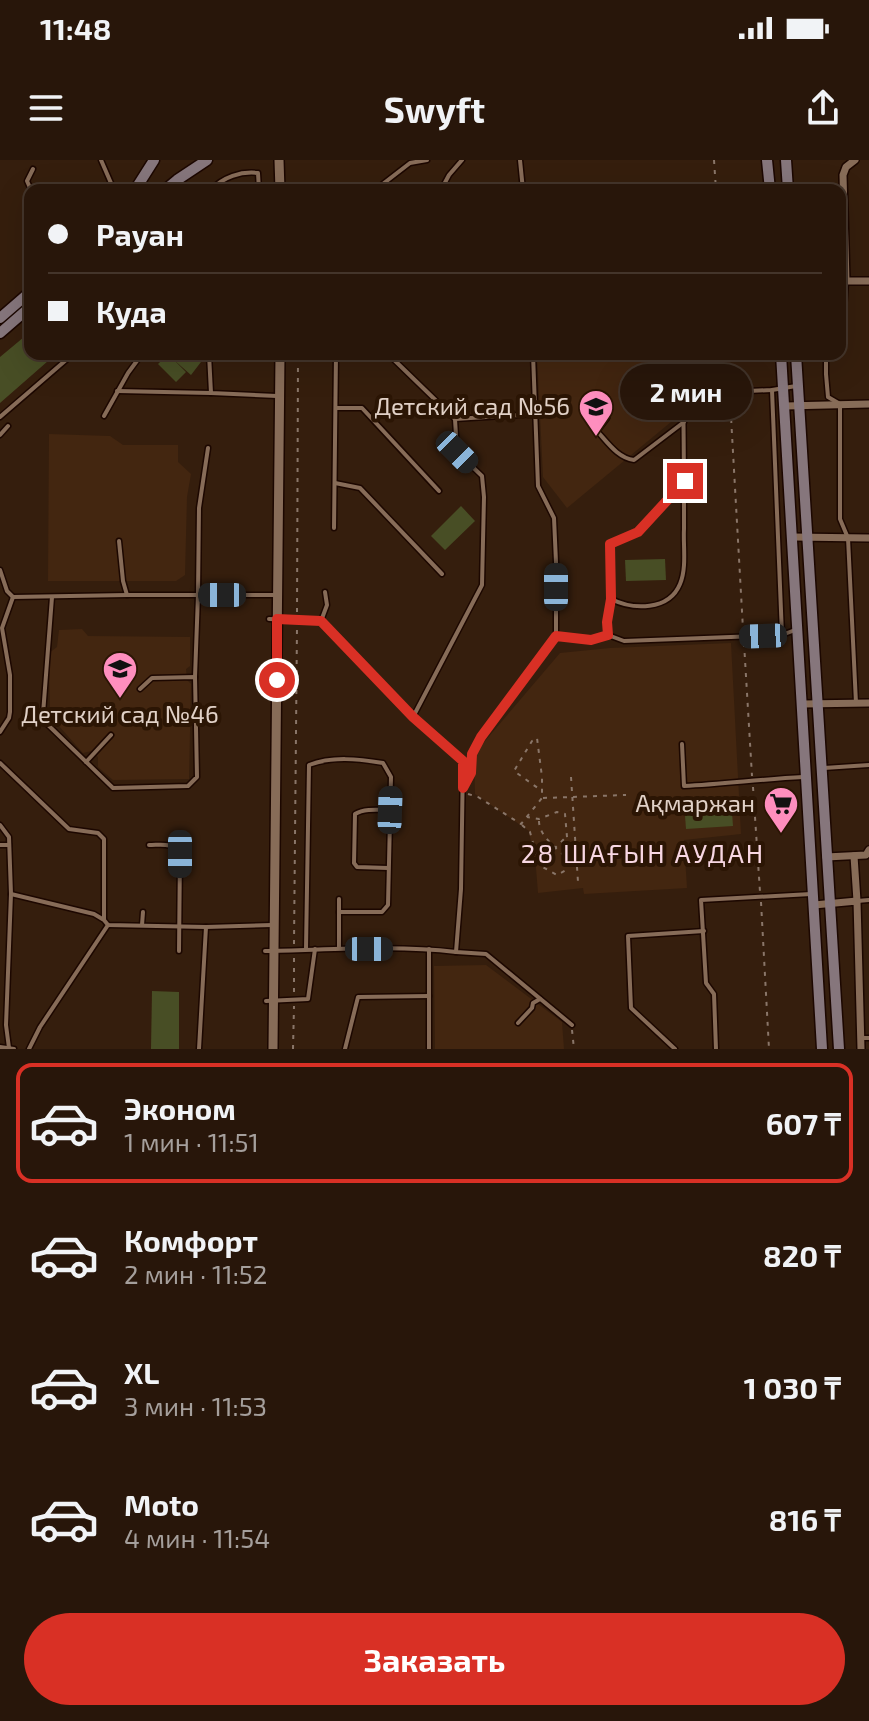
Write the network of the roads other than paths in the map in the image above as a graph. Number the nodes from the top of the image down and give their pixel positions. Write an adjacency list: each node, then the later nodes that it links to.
1 (101, 160): 14 (lane)
2 (154, 160): 15 (main road)
3 (207, 160): 12 (main road)
4 (279, 160): 20 (street)
5 (427, 160): 21 (lane)
6 (462, 160): 22 (lane)
7 (520, 160): 23 (lane)
8 (767, 160): 24 (main road)
9 (786, 160): 25 (main road)
10 (855, 160): 26 (street)
11 (33, 169): 13 (lane)
12 (177, 180): 16 (main road); 17 (lane)
13 (27, 184)
14 (111, 184)
15 (139, 184)
16 (172, 184)
17 (180, 184)
18 (216, 184): 19 (lane)
19 (259, 184)
20 (280, 184)
21 (383, 184)
22 (444, 184)
23 (522, 184)
24 (769, 184)
25 (788, 184)
26 (843, 184)
27 (846, 281): 28 (street)
28 (869, 281)
29 (24, 297): 31 (main road)
30 (24, 312): 32 (main road)
31 (0, 318)
32 (0, 333)
33 (66, 360): 58 (lane)
34 (138, 360): 47 (lane)
35 (209, 360): 48 (lane)
36 (280, 360): 50 (street)
37 (336, 360): 55 (lane)
38 (394, 360): 60 (lane)
39 (533, 360): 56 (lane)
40 (680, 360): 49 (lane)
41 (781, 360): 45 (main road)
42 (796, 360): 44 (main road)
43 (826, 360): 51 (lane)
44 (798, 385): 45 (lane); 54 (main road)
45 (783, 387): 46 (lane); 53 (main road)
46 (772, 390): 49 (lane); 87 (lane)
47 (117, 391): 48 (lane); 57 (lane)
48 (211, 393): 50 (lane)
49 (683, 394): 61 (lane)
50 (279, 396): 79 (street)
51 (840, 404): 52 (street); 54 (street); 71 (lane)
52 (869, 404)
53 (785, 406): 54 (street); 69 (main road)
54 (799, 406): 70 (main road)
55 (336, 408): 66 (lane); 67 (lane)
56 (536, 414): 60 (lane); 88 (lane)
57 (104, 416)
58 (0, 417)
59 (607, 418): 61 (lane)
60 (455, 419): 91 (lane)
61 (684, 422): 65 (lane)
62 (8, 426): 63 (lane)
63 (0, 435)
64 (208, 448): 78 (lane)
65 (685, 481): 82 (lane); 82 (lane)
66 (335, 483): 68 (lane); 75 (lane)
67 (439, 491)
68 (334, 528)
69 (792, 537): 70 (street); 85 (main road)
70 (807, 537): 71 (street); 96 (main road)
71 (848, 538): 72 (street); 92 (lane)
72 (869, 538)
73 (119, 541): 77 (lane)
74 (0, 570): 80 (lane)
75 (442, 574)
76 (325, 592): 84 (lane)
77 (127, 595): 78 (lane); 81 (lane)
78 (198, 595): 79 (lane); 89 (lane)
79 (277, 595): 83 (street)
80 (13, 597): 81 (lane); 98 (lane)
81 (52, 597): 101 (lane)
82 (611, 599): 86 (lane)
83 (273, 619): 84 (lane); 127 (street)
84 (321, 621): 97 (lane)
85 (797, 630): 87 (lane); 95 (main road)
86 (608, 635): 87 (lane); 88 (lane)
87 (782, 635)
88 (556, 636): 106 (lane)
89 (195, 677): 90 (lane); 101 (lane)
90 (140, 689)
91 (422, 700): 94 (lane); 97 (lane)
92 (856, 703): 93 (street); 96 (street)
93 (869, 703)
94 (429, 704)
95 (803, 704): 96 (street); 105 (main road)
96 (817, 704): 104 (main road)
97 (413, 717): 106 (lane)
98 (0, 732)
99 (111, 735): 101 (lane)
100 (682, 744): 105 (lane)
101 (86, 762)
102 (0, 763): 124 (lane)
103 (869, 765): 104 (lane)
104 (822, 768): 114 (main road)
105 (806, 776): 118 (main road)
106 (463, 790): 137 (lane)
107 (390, 810): 115 (lane); 115 (lane); 131 (lane)
108 (0, 825): 110 (lane)
109 (0, 845): 110 (lane)
110 (9, 845): 116 (lane)
111 (149, 845): 128 (lane)
112 (868, 853): 113 (street)
113 (854, 856): 114 (street); 120 (street)
114 (826, 857): 121 (main road)
115 (388, 868): 123 (lane)
116 (11, 894): 124 (lane); 145 (lane)
117 (339, 899): 123 (lane)
118 (814, 900): 121 (street); 130 (lane); 153 (main road)
119 (869, 900): 120 (lane)
120 (857, 901): 121 (street); 143 (street)
121 (829, 904): 154 (main road)
122 (143, 912): 126 (lane)
123 (339, 912): 133 (lane)
124 (104, 920): 125 (lane)
125 (108, 925): 126 (lane); 146 (lane)
126 (142, 925): 128 (lane)
127 (275, 925): 129 (lane); 136 (street)
128 (179, 926): 129 (lane); 135 (lane)
129 (206, 927): 147 (lane)
130 (704, 931): 151 (lane); 152 (lane)
131 (306, 949): 132 (lane); 136 (lane)
132 (315, 949): 133 (lane); 140 (lane)
133 (339, 949): 134 (lane)
134 (429, 949): 137 (lane); 138 (lane)
135 (179, 951)
136 (270, 951): 140 (street)
137 (456, 952): 139 (lane)
138 (429, 996): 149 (lane); 150 (lane)
139 (540, 999): 141 (lane); 142 (lane)
140 (270, 1001): 148 (street)
141 (518, 1023)
142 (572, 1025)
143 (865, 1038): 155 (street)
144 (0, 1047): 145 (lane)
145 (11, 1048)
146 (29, 1049)
147 (199, 1049)
148 (273, 1049)
149 (345, 1049)
150 (429, 1049)
151 (675, 1049)
152 (716, 1049)
153 (822, 1049)
154 (839, 1049)
155 (861, 1049)

